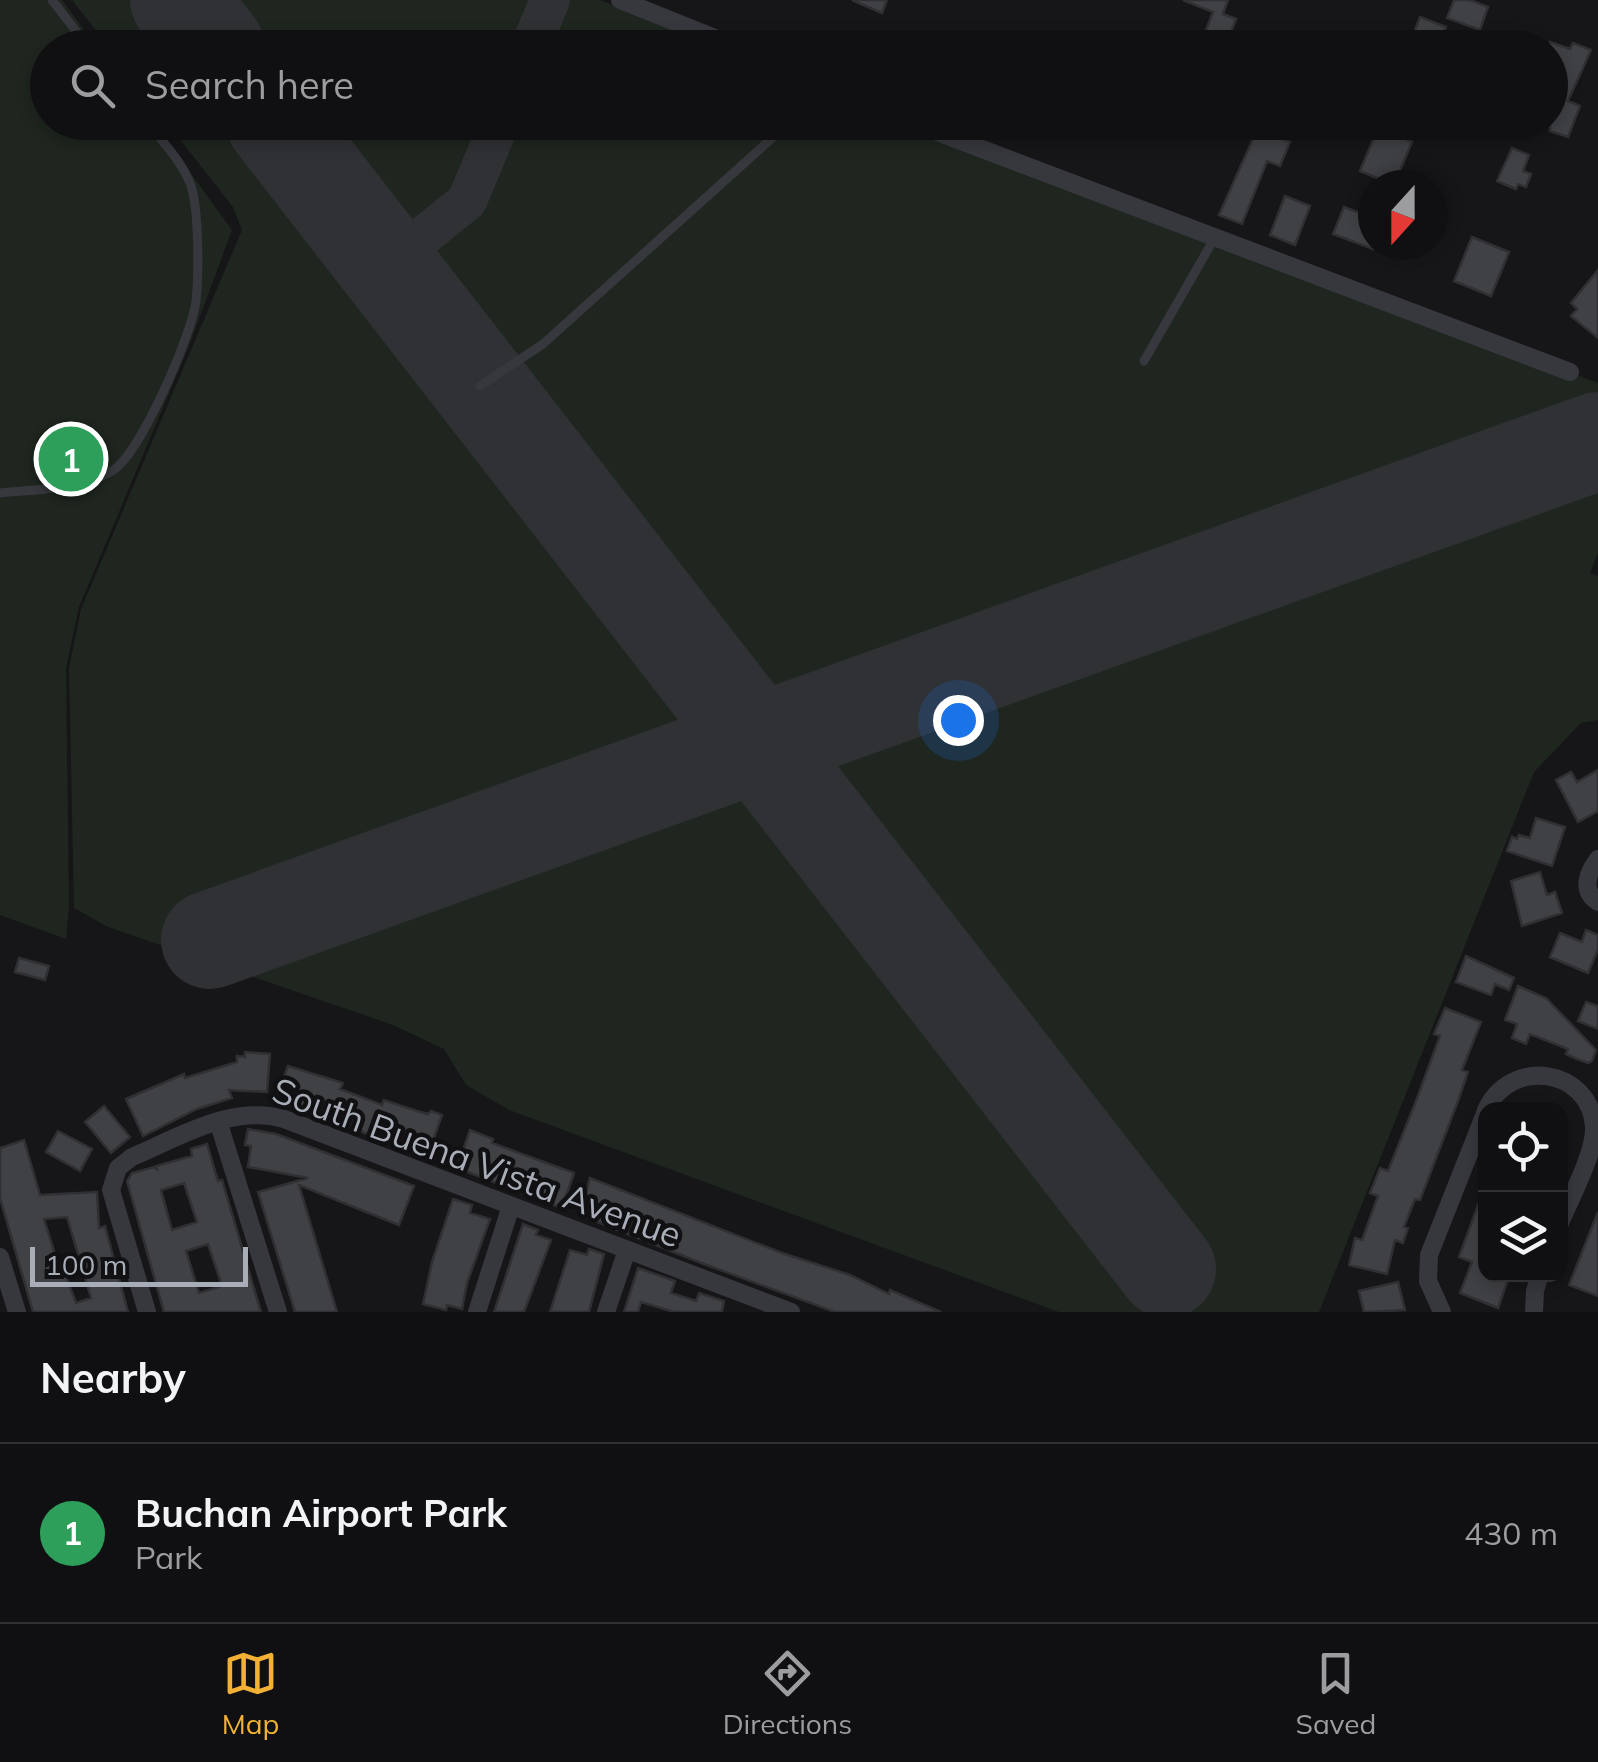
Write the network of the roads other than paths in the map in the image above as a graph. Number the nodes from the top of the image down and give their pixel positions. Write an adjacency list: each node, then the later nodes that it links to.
1 (52, 0): 3 (lane)
2 (620, 0): 4 (street)
3 (75, 30)
4 (695, 30)
5 (161, 140): 12 (lane)
6 (770, 140): 11 (lane)
7 (958, 140): 8 (street)
8 (1214, 239): 9 (lane); 10 (street)
9 (1144, 361)
10 (1570, 372)
11 (480, 386)
12 (0, 492)
13 (1598, 859): 14 (street)
14 (1598, 902)
15 (1491, 1102): 18 (street)
16 (218, 1121): 19 (street, South Buena Vista Avenue); 25 (street, South Buena Vista Avenue); 26 (street)
17 (1478, 1131): 30 (street)
18 (1568, 1203)
19 (511, 1206): 20 (street, South Buena Vista Avenue); 27 (street)
20 (627, 1250): 23 (street, South Buena Vista Avenue); 28 (street)
21 (0, 1258): 24 (street)
22 (1538, 1282): 31 (street)
23 (742, 1303): 29 (street, South Buena Vista Avenue)
24 (16, 1312)
25 (148, 1312)
26 (278, 1312)
27 (477, 1312)
28 (606, 1312)
29 (791, 1312)
30 (1442, 1312)
31 (1534, 1312)

